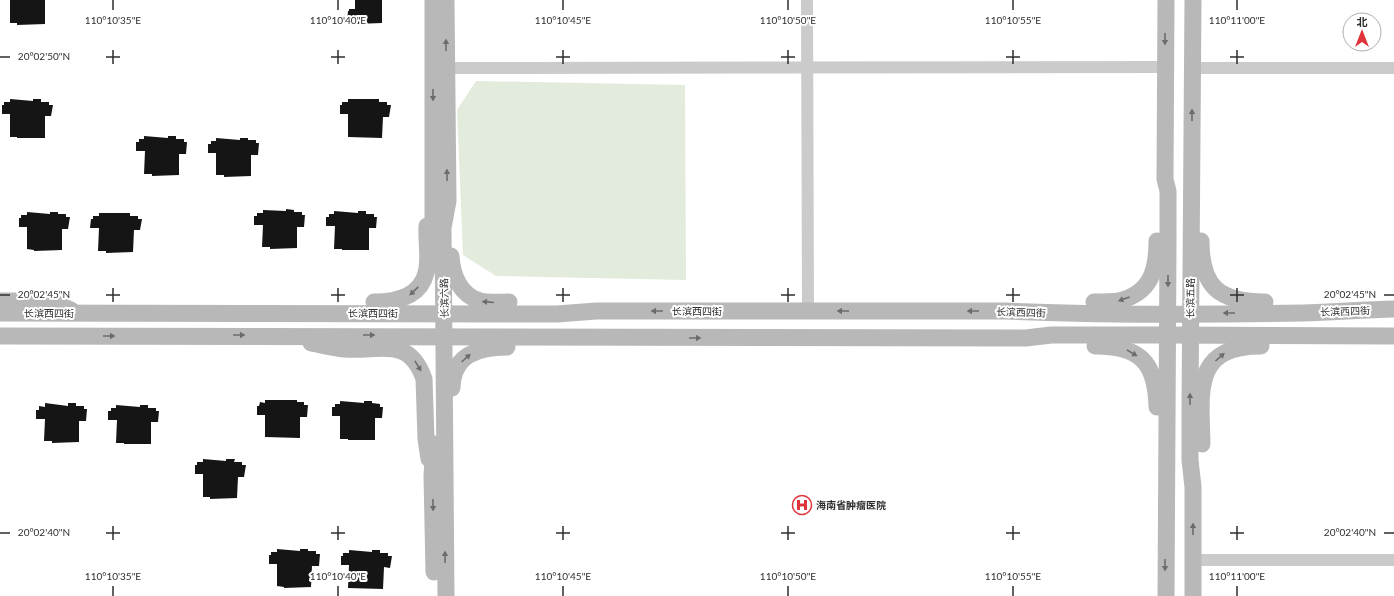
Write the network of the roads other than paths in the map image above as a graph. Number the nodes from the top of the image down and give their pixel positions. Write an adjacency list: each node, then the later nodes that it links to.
1 (432, 0): 13 (main road, 长滨六路, one-way to 13)
2 (446, 0): 6 (main road, 长滨六路, one-way to 2)
3 (808, 0): 7 (street)
4 (1166, 0): 8 (main road, one-way to 8)
5 (1193, 0): 9 (main road, 长滨五路)
6 (446, 68): 7 (street); 13 (main road, 长滨六路, one-way to 6)
7 (808, 68): 8 (street); 18 (street)
8 (1165, 68): 12 (main road)
9 (1192, 68): 10 (street); 11 (main road, 长滨五路, one-way to 9)
10 (1394, 68)
11 (1192, 138): 16 (main road); 26 (main road, 长滨五路)
12 (1165, 179): 19 (main road, one-way to 19); 25 (main road, one-way to 25)
13 (440, 201): 17 (main road, one-way to 13); 20 (main road, one-way to 20); 24 (main road, 长滨六路)
14 (0, 301): 23 (main road)
15 (1394, 309): 16 (main road, 长滨西四街)
16 (1349, 310): 26 (main road, 长滨西四街, one-way to 26)
17 (596, 311): 18 (main road, 长滨西四街, one-way to 17); 24 (main road, 长滨西四街)
18 (808, 311): 19 (main road, 长滨西四街, one-way to 18)
19 (1005, 311): 25 (main road, 长滨西四街)
20 (332, 312): 23 (main road, 长滨西四街); 24 (main road, 长滨西四街)
21 (0, 313): 22 (main road, 长滨西四街)
22 (20, 313): 23 (main road, 长滨西四街); 32 (main road)
23 (79, 313)
24 (439, 313): 28 (main road, 长滨六路)
25 (1168, 313): 26 (main road, 长滨西四街); 29 (main road)
26 (1190, 314): 30 (main road, 长滨五路)
27 (261, 335): 28 (main road, one-way to 28); 33 (main road, one-way to 27); 39 (main road, one-way to 39)
28 (439, 335): 36 (main road); 39 (main road, 长滨六路)
29 (1168, 335): 30 (main road); 37 (main road); 41 (main road)
30 (1190, 335): 34 (main road); 40 (main road, 长滨五路, one-way to 30)
31 (0, 336): 32 (main road)
32 (20, 336): 33 (main road)
33 (79, 336): 38 (main road)
34 (1348, 336): 35 (main road); 40 (main road, one-way to 34)
35 (1394, 336)
36 (611, 338): 37 (main road, one-way to 37); 39 (main road, one-way to 36)
37 (1026, 338): 41 (main road, one-way to 41)
38 (0, 348)
39 (439, 476): 44 (main road, 长滨六路, one-way to 44); 45 (main road, 长滨六路, one-way to 39)
40 (1193, 487): 42 (main road, 长滨五路, one-way to 40)
41 (1165, 522): 46 (main road, one-way to 46)
42 (1193, 560): 43 (street); 47 (main road, 长滨五路)
43 (1394, 560)
44 (434, 596)
45 (446, 596)
46 (1166, 596)
47 (1193, 596)

